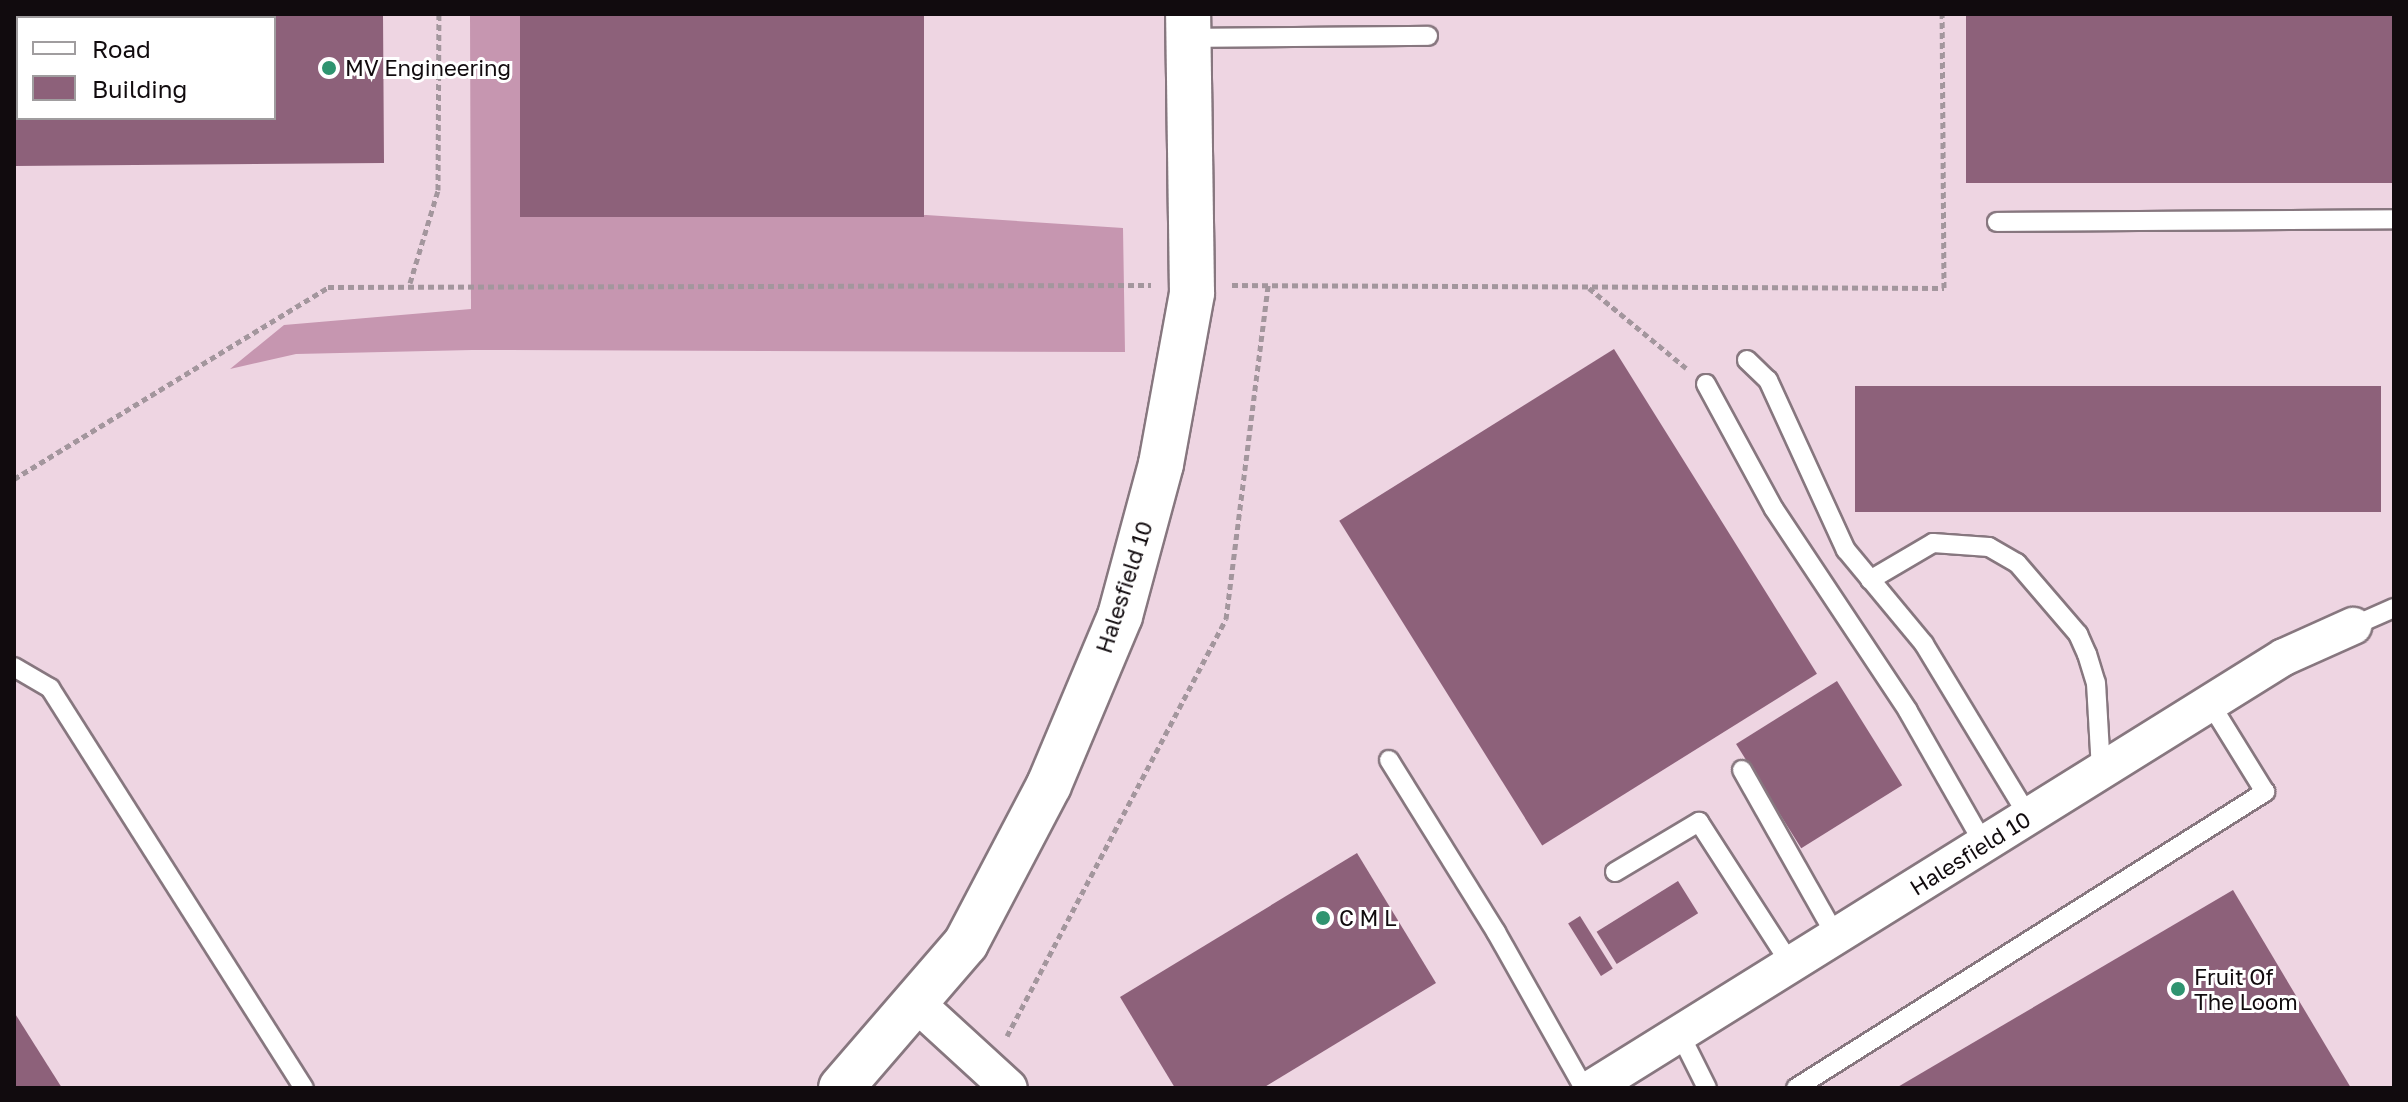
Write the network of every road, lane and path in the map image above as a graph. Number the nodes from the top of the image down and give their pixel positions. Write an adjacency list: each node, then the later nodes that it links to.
1 (439, 14): 7 (path)
2 (1942, 14): 11 (path)
3 (1188, 26): 4 (lane); 28 (street, Halesfield 10)
4 (1428, 36)
5 (2394, 219): 6 (lane)
6 (1997, 222)
7 (410, 283): 8 (path); 14 (path)
8 (1156, 285)
9 (1227, 285): 10 (path)
10 (1268, 285): 11 (path); 30 (path)
11 (1587, 287): 13 (path)
12 (1747, 360): 15 (lane)
13 (1706, 384): 24 (lane)
14 (14, 479)
15 (1870, 580): 22 (lane); 23 (lane)
16 (2394, 608): 17 (lane)
17 (2353, 626): 19 (street, Halesfield 10)
18 (14, 667): 31 (lane)
19 (2210, 703): 22 (street, Halesfield 10); 36 (lane)
20 (1389, 760): 33 (lane)
21 (1742, 770): 26 (lane)
22 (2101, 771): 23 (street, Halesfield 10)
23 (2028, 816): 24 (street, Halesfield 10)
24 (1984, 844): 26 (street, Halesfield 10)
25 (1615, 872): 27 (lane)
26 (1836, 936): 27 (street, Halesfield 10)
27 (1791, 965): 29 (street, Halesfield 10)
28 (915, 1002): 30 (street); 32 (street, Halesfield 10)
29 (1680, 1034): 34 (street, Halesfield 10); 35 (lane)
30 (999, 1079)
31 (304, 1088)
32 (841, 1088)
33 (1584, 1088)
34 (1592, 1088)
35 (1707, 1088)
36 (1796, 1088)

